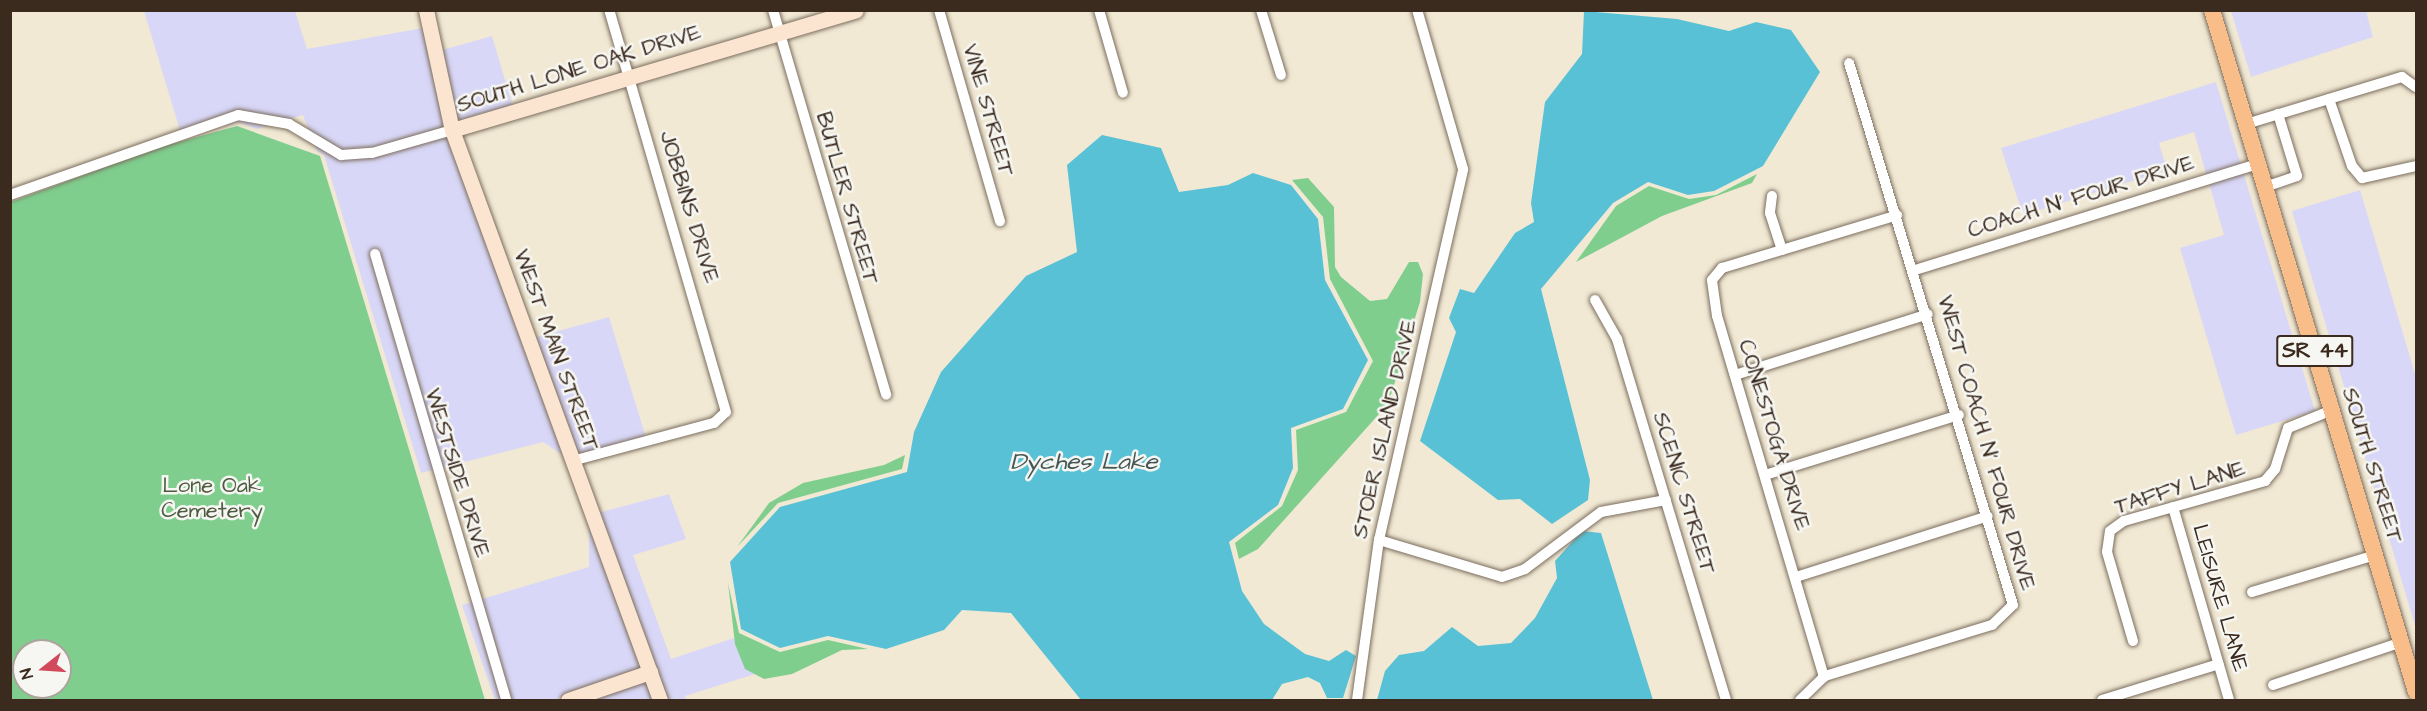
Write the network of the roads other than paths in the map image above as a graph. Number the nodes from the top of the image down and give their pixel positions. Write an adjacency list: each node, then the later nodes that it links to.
1 (426, 10): 19 (main road, WEST MAIN STREET)
2 (609, 10): 13 (street, JOBBINS DRIVE)
3 (773, 10): 10 (street, BUTLER STREET)
4 (856, 10): 10 (main road, SOUTH LONE OAK DRIVE)
5 (939, 10): 26 (street, VINE STREET)
6 (1100, 10): 15 (street)
7 (1261, 10): 12 (street)
8 (1417, 10): 41 (street, STOER ISLAND DRIVE)
9 (2212, 10): 18 (main road, SOUTH STREET / SR 44)
10 (780, 33): 13 (main road, SOUTH LONE OAK DRIVE); 33 (street, BUTLER STREET)
11 (1849, 63): 25 (street, WEST COACH N' FOUR DRIVE)
12 (1281, 75)
13 (629, 78): 19 (main road, SOUTH LONE OAK DRIVE); 36 (street, JOBBINS DRIVE)
14 (2416, 87): 16 (street)
15 (1123, 93)
16 (2329, 99): 17 (street); 21 (street)
17 (2278, 114): 18 (street); 22 (street)
18 (2246, 124): 20 (main road, SOUTH STREET / SR 44)
19 (452, 130): 23 (street); 36 (main road, WEST MAIN STREET)
20 (2258, 164): 22 (main road, SOUTH STREET / SR 44); 29 (street, COACH N' FOUR DRIVE)
21 (2416, 166)
22 (2265, 187): 34 (main road, SOUTH STREET / SR 44)
23 (10, 195)
24 (1772, 196): 27 (street)
25 (1897, 215): 27 (street, CONESTOGA DRIVE); 29 (street, WEST COACH N' FOUR DRIVE)
26 (1000, 221)
27 (1782, 250): 32 (street, CONESTOGA DRIVE)
28 (375, 255): 52 (street, WESTSIDE DRIVE)
29 (1915, 270): 31 (street, WEST COACH N' FOUR DRIVE)
30 (1595, 300): 38 (street, SCENIC STREET)
31 (1928, 314): 32 (street); 35 (street, WEST COACH N' FOUR DRIVE)
32 (1735, 375): 37 (street, CONESTOGA DRIVE)
33 (886, 395)
34 (2332, 410): 39 (street, TAFFY LANE); 42 (main road, SOUTH STREET / SR 44)
35 (1959, 415): 37 (street); 40 (street, WEST COACH N' FOUR DRIVE)
36 (572, 461): 48 (main road, WEST MAIN STREET)
37 (1765, 475): 43 (street, CONESTOGA DRIVE)
38 (1666, 500): 41 (street); 56 (street, SCENIC STREET)
39 (2173, 507): 45 (street, TAFFY LANE); 47 (street, LEISURE LANE)
40 (1988, 516): 43 (street); 49 (street, WEST COACH N' FOUR DRIVE)
41 (1379, 540): 55 (street, STOER ISLAND DRIVE)
42 (2375, 555): 44 (street); 46 (main road, SOUTH STREET / SR 44)
43 (1796, 577): 49 (street, CONESTOGA DRIVE)
44 (2252, 592)
45 (2133, 640)
46 (2402, 642): 50 (street); 51 (main road, SOUTH STREET / SR 44)
47 (2219, 664): 58 (street); 59 (street, LEISURE LANE)
48 (650, 672): 53 (main road); 54 (main road, WEST MAIN STREET)
49 (1824, 676): 57 (street, WEST COACH N' FOUR DRIVE)
50 (2274, 685)
51 (2416, 692)
52 (506, 700)
53 (568, 700)
54 (660, 700)
55 (1358, 700)
56 (1726, 700)
57 (1800, 700)
58 (2102, 700)
59 (2229, 700)

